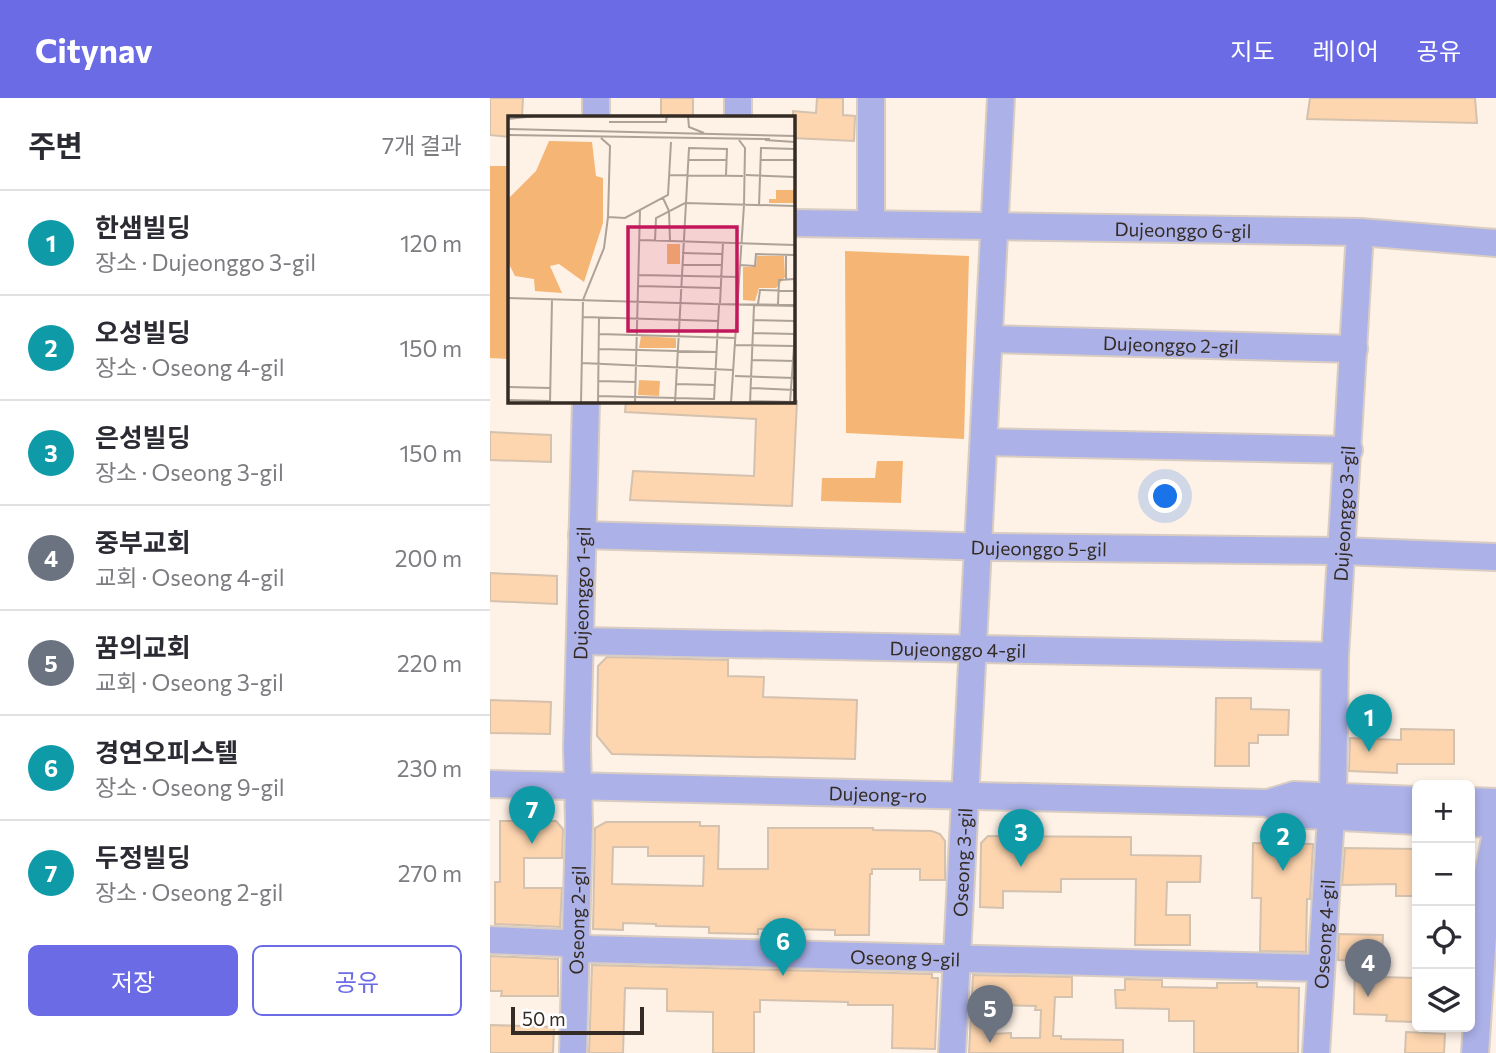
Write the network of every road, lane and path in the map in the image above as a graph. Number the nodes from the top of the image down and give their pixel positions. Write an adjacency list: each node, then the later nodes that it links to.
1 (596, 98): 5 (street)
2 (738, 98): 6 (street)
3 (871, 98): 8 (street)
4 (1002, 98): 9 (street)
5 (596, 116)
6 (738, 116)
7 (794, 223): 8 (street, Dujeonggo 6-gil)
8 (871, 224): 9 (street, Dujeonggo 6-gil)
9 (993, 225): 10 (street, Dujeonggo 6-gil); 12 (street)
10 (1360, 232): 11 (street, Dujeonggo 6-gil); 13 (street, Dujeonggo 3-gil)
11 (1496, 243)
12 (989, 339): 13 (street, Dujeonggo 2-gil); 15 (street)
13 (1354, 349): 16 (street, Dujeonggo 3-gil)
14 (586, 402): 17 (street, Dujeonggo 1-gil)
15 (985, 442): 16 (street); 18 (street)
16 (1349, 450): 19 (street, Dujeonggo 3-gil)
17 (582, 535): 18 (street, Dujeonggo 5-gil); 21 (street, Dujeonggo 1-gil)
18 (979, 546): 19 (street, Dujeonggo 5-gil); 22 (street)
19 (1342, 551): 20 (street, Dujeonggo 5-gil); 23 (street, Dujeonggo 3-gil)
20 (1496, 557)
21 (580, 640): 22 (street, Dujeonggo 4-gil); 25 (street, Dujeonggo 1-gil)
22 (972, 648): 23 (street, Dujeonggo 4-gil); 26 (street)
23 (1335, 656): 30 (street, Dujeonggo 3-gil)
24 (490, 784): 25 (street, Dujeong-ro)
25 (579, 786): 26 (street, Dujeong-ro); 36 (street, Oseong 2-gil)
26 (967, 797): 30 (street, Dujeong-ro); 37 (street, Oseong 3-gil)
27 (1412, 800): 30 (street, Dujeong-ro)
28 (1475, 801): 29 (street)
29 (1496, 802)
30 (1332, 806): 31 (street, Dujeong-ro); 38 (street, Oseong 4-gil)
31 (1412, 820)
32 (1475, 823): 33 (street)
33 (1496, 824)
34 (1496, 834): 42 (street)
35 (490, 940): 36 (street, Oseong 9-gil)
36 (576, 947): 37 (street, Oseong 9-gil); 39 (street, Oseong 2-gil)
37 (957, 957): 38 (street, Oseong 9-gil); 40 (street, Oseong 3-gil)
38 (1321, 968): 41 (street, Oseong 4-gil)
39 (573, 1053)
40 (952, 1053)
41 (1316, 1053)
42 (1475, 1053)

